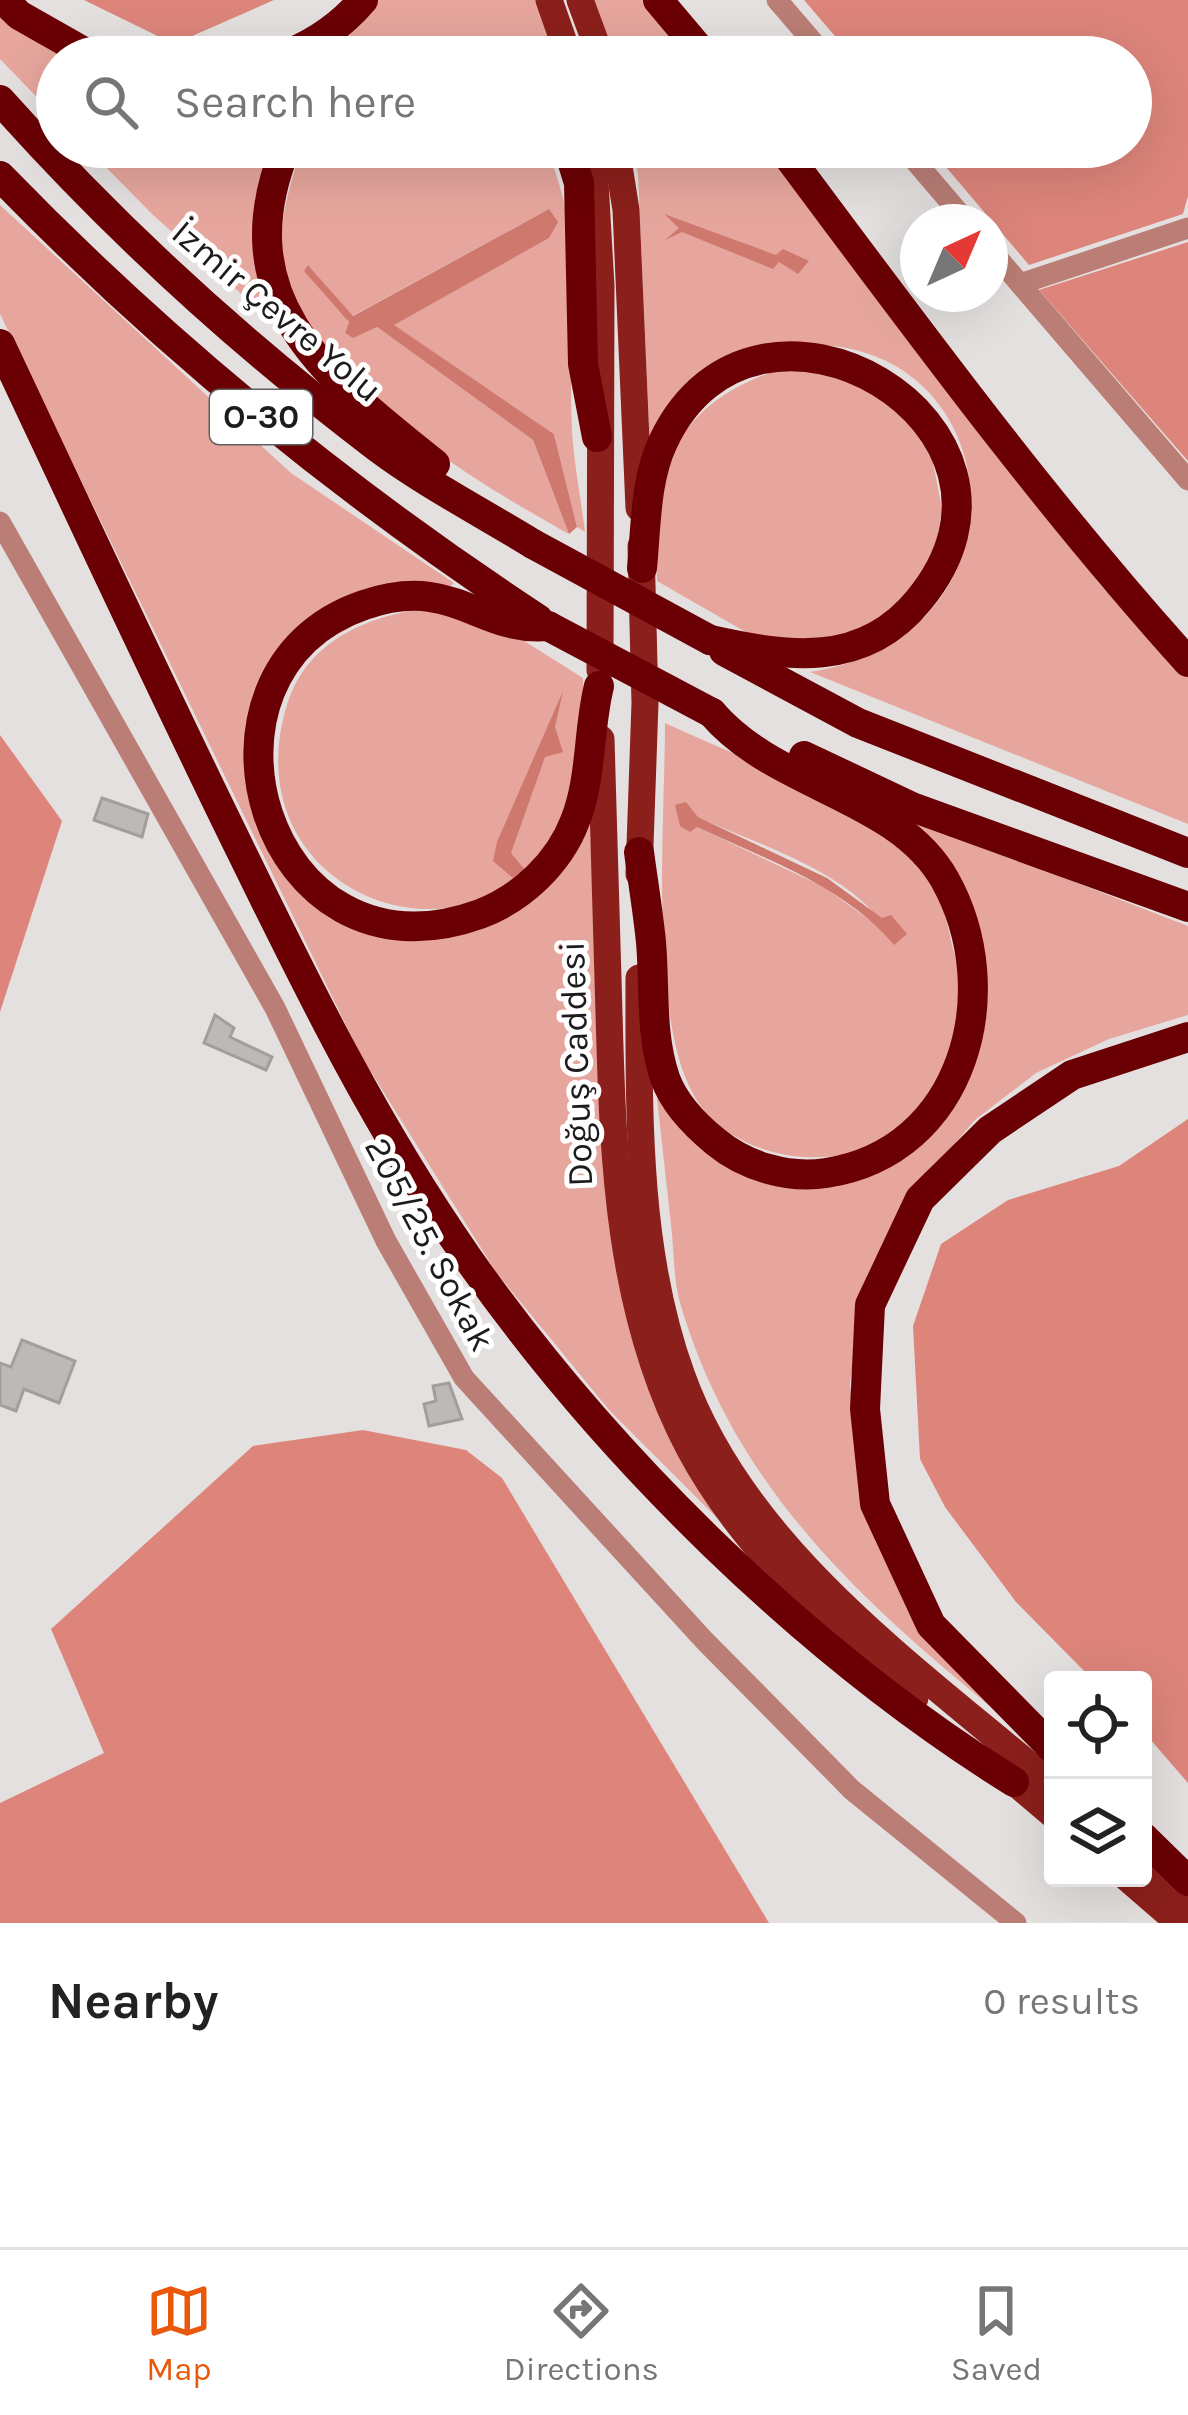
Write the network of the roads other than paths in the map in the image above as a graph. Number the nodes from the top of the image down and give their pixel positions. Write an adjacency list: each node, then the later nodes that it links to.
1 (4, 0): 7 (highway)
2 (363, 0): 8 (highway)
3 (549, 0): 9 (main road)
4 (580, 0): 10 (main road)
5 (658, 0): 11 (highway)
6 (777, 0): 12 (street)
7 (56, 36)
8 (318, 36)
9 (562, 36)
10 (593, 36)
11 (688, 36)
12 (808, 36)
13 (0, 100): 14 (highway, İzmir Çevre Yolu / O-30)
14 (36, 137)
15 (66, 168): 31 (highway, İzmir Çevre Yolu / O-30)
16 (279, 168): 31 (highway)
17 (574, 168): 28 (highway)
18 (594, 168): 28 (main road, Doğuş Caddesi)
19 (619, 168): 32 (main road, Doğuş Caddesi)
20 (797, 168): 35 (highway)
21 (921, 168): 23 (street)
22 (0, 176): 33 (highway, O-30)
23 (952, 204)
24 (1188, 228): 26 (street)
25 (1008, 270): 26 (street)
26 (1020, 284): 29 (street)
27 (0, 344): 44 (highway)
28 (596, 437): 36 (main road, Doğuş Caddesi)
29 (1188, 480)
30 (0, 522): 51 (street, 205/25. Sokak)
31 (532, 544): 34 (highway, O-30, bridge)
32 (642, 568): 34 (highway); 38 (main road, Doğuş Caddesi)
33 (548, 626): 36 (highway); 37 (highway, O-30, bridge)
34 (710, 640): 39 (highway, O-30)
35 (1188, 662)
36 (599, 686): 44 (main road, Doğuş Caddesi)
37 (712, 713): 38 (highway); 40 (highway, O-30)
38 (639, 852): 43 (main road, Doğuş Caddesi)
39 (1188, 853)
40 (1188, 907)
41 (1188, 1037): 42 (highway)
42 (1044, 1741)
43 (1046, 1779)
44 (1014, 1782): 45 (main road, Doğuş Caddesi)
45 (1044, 1807)
46 (1152, 1846): 48 (highway)
47 (1152, 1871): 50 (main road)
48 (1188, 1881)
49 (1137, 1887): 52 (main road)
50 (1188, 1902)
51 (1016, 1923)
52 (1179, 1923)

